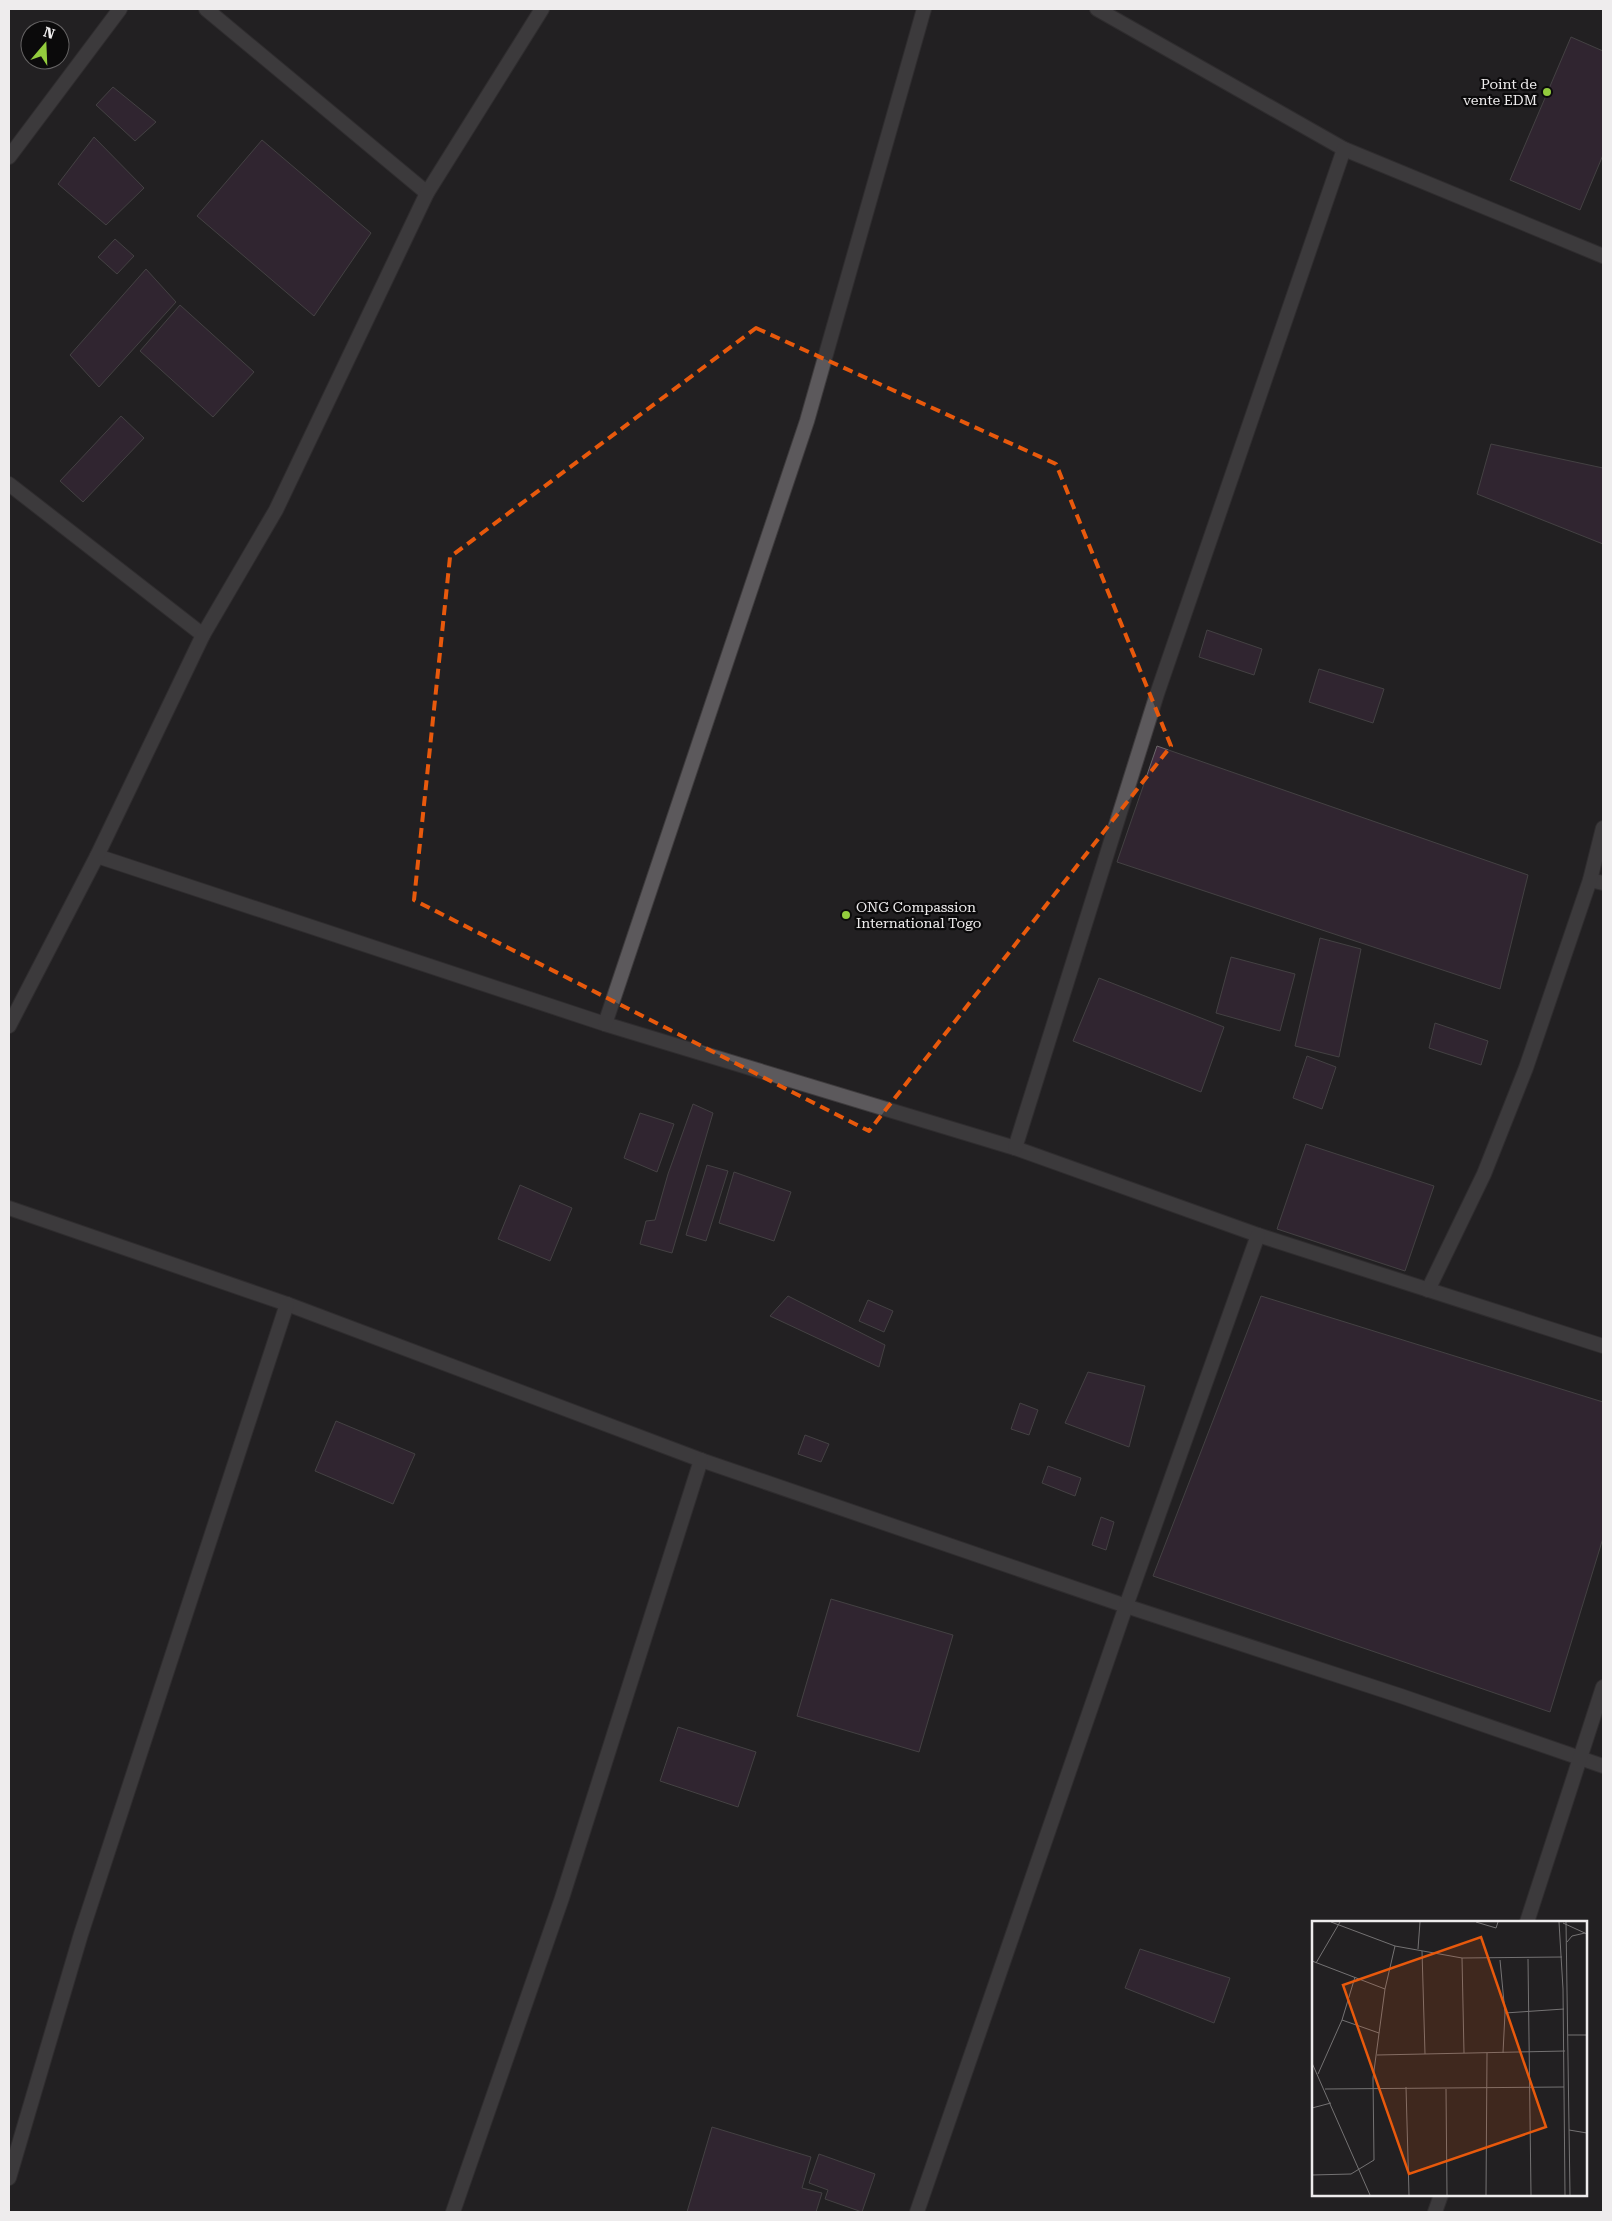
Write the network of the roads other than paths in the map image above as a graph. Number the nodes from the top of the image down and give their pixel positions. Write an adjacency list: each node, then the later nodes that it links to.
1 (120, 9): 7 (street)
2 (206, 9): 8 (street)
3 (542, 9): 8 (street)
4 (924, 9): 15 (street)
5 (1097, 9): 6 (street)
6 (1344, 149): 9 (street); 17 (street)
7 (9, 157)
8 (427, 193): 11 (street)
9 (1603, 256)
10 (9, 484): 11 (street)
11 (203, 636): 13 (street)
12 (1603, 828): 14 (street)
13 (97, 856): 15 (street); 16 (street)
14 (1597, 882): 20 (street)
15 (605, 1024): 17 (street)
16 (9, 1026)
17 (1015, 1148): 19 (street)
18 (9, 1208): 21 (street)
19 (1258, 1235): 20 (street); 24 (street)
20 (1428, 1290): 22 (street)
21 (287, 1304): 23 (street); 29 (street)
22 (1603, 1346)
23 (701, 1460): 24 (street); 31 (street)
24 (1126, 1606): 26 (street); 32 (street)
25 (1603, 1687): 26 (street)
26 (1580, 1758): 27 (street); 28 (street)
27 (1603, 1766)
28 (1527, 1921)
29 (9, 2178)
30 (1441, 2196): 33 (street)
31 (453, 2212)
32 (917, 2212)
33 (1435, 2212)

